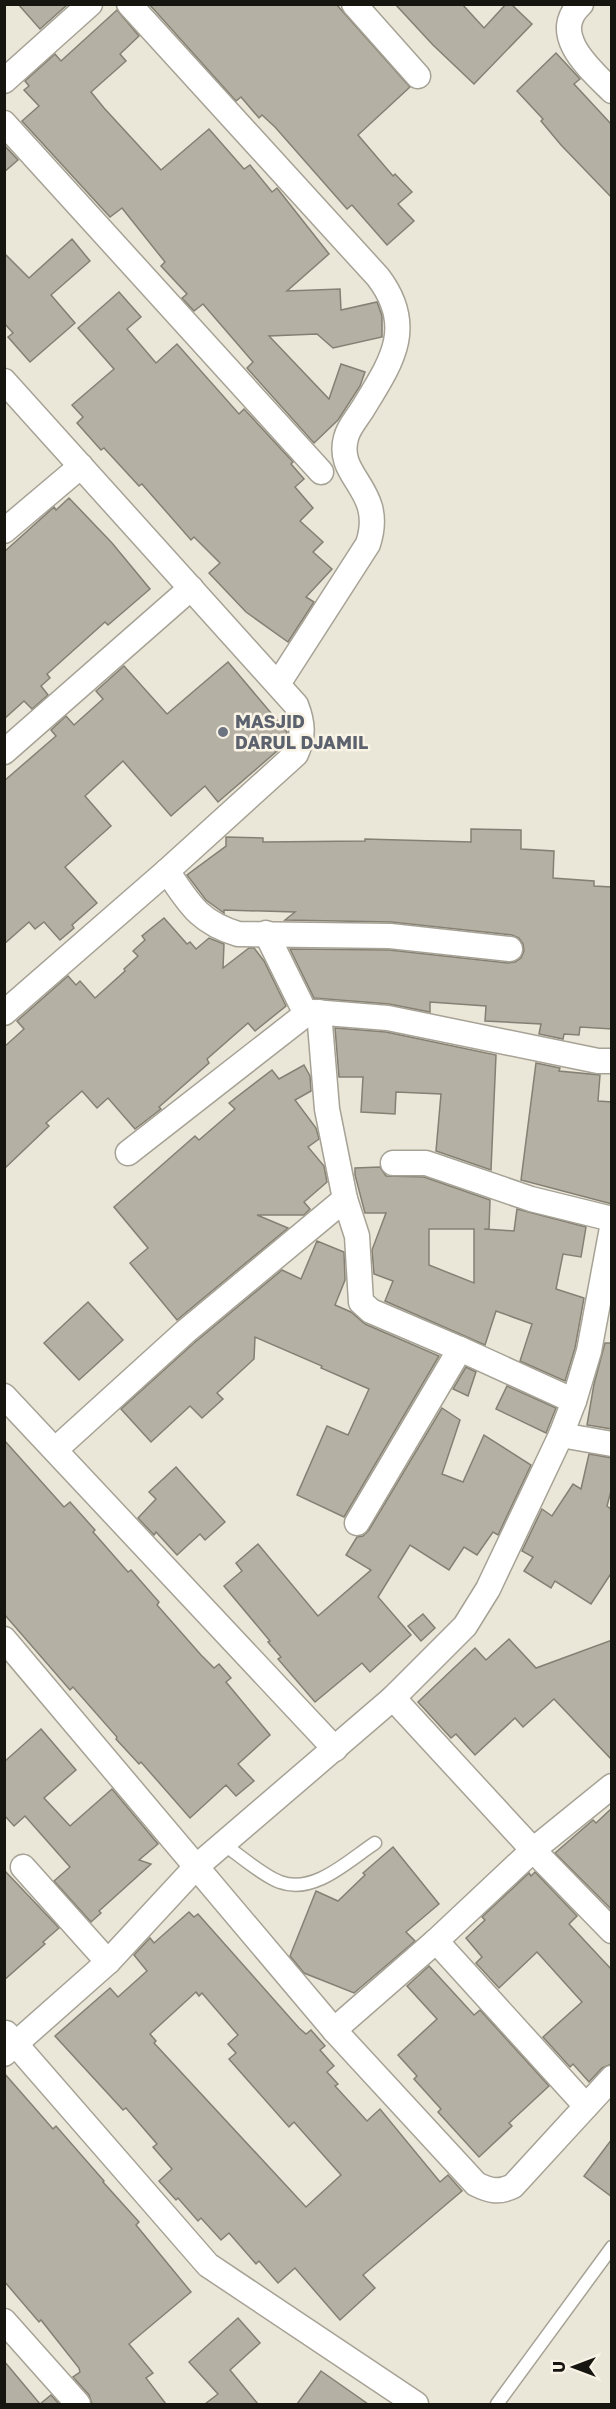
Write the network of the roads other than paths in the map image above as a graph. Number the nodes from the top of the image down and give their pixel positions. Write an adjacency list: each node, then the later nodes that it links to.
1 (90, 4): 6 (street)
2 (129, 4): 14 (street)
3 (354, 4): 5 (street)
4 (573, 7): 7 (street)
5 (418, 76)
6 (4, 81)
7 (612, 92)
8 (4, 123): 11 (street)
9 (4, 381): 10 (street)
10 (81, 466): 12 (street); 13 (street)
11 (321, 472)
12 (4, 531)
13 (191, 588): 14 (street); 15 (street)
14 (278, 684): 16 (street)
15 (4, 752)
16 (167, 871): 17 (street); 19 (street)
17 (266, 933): 18 (street); 20 (street)
18 (510, 949)
19 (4, 1013)
20 (312, 1013): 21 (street); 22 (street); 24 (street)
21 (612, 1061)
22 (128, 1153)
23 (393, 1163): 25 (street)
24 (345, 1199): 27 (street); 32 (street)
25 (612, 1219)
26 (612, 1228): 29 (street)
27 (460, 1349): 29 (street); 33 (street)
28 (4, 1395): 32 (street)
29 (574, 1401): 30 (street)
30 (561, 1435): 31 (street); 35 (street)
31 (612, 1444)
32 (57, 1449): 36 (street)
33 (357, 1523)
34 (4, 1639): 42 (street)
35 (393, 1698): 36 (street); 40 (street)
36 (335, 1749): 39 (street)
37 (612, 1786): 40 (street)
38 (375, 1843): 39 (lane)
39 (222, 1844): 42 (street)
40 (533, 1850): 43 (street); 44 (street)
41 (23, 1867): 45 (street)
42 (196, 1867): 45 (street); 46 (street)
43 (612, 1931)
44 (436, 1941): 46 (street); 49 (street)
45 (108, 1962): 47 (street)
46 (334, 2030): 49 (street)
47 (8, 2043): 53 (street)
48 (612, 2078): 49 (street)
49 (586, 2106)
50 (612, 2247): 54 (lane)
51 (4, 2321): 52 (street)
52 (78, 2404)
53 (416, 2404)
54 (497, 2404)

